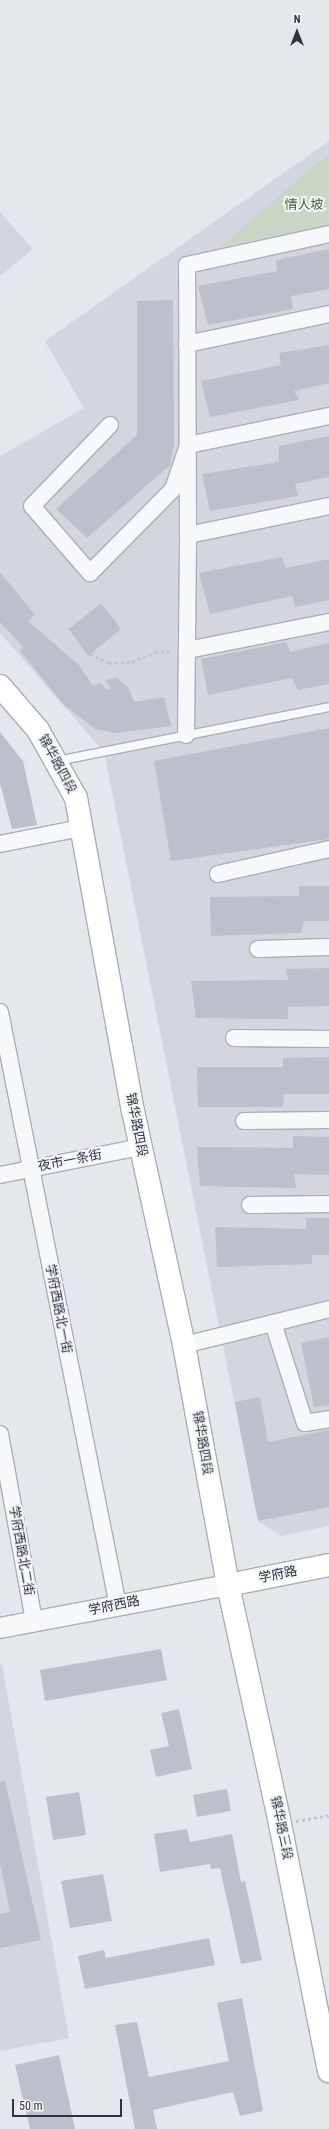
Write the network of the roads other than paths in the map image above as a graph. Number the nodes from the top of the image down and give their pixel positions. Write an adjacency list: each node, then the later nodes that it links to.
1 (329, 234): 3 (street)
2 (329, 314): 3 (street)
3 (187, 344): 6 (street)
4 (329, 416): 6 (street)
5 (110, 425): 6 (street)
6 (188, 446): 8 (street)
7 (329, 506): 8 (street)
8 (188, 535): 10 (street)
9 (329, 622): 10 (street)
10 (187, 650): 13 (street)
11 (0, 686): 14 (main road, 锦华路四段)
12 (329, 707): 13 (lane)
13 (186, 735): 14 (lane)
14 (55, 761): 15 (main road, 锦华路四段)
15 (81, 828): 16 (street); 26 (main road, 锦华路四段)
16 (0, 844)
17 (329, 849): 18 (street)
18 (218, 874)
19 (329, 947): 20 (street)
20 (258, 949)
21 (0, 1012): 27 (street, 学府西路北一街)
22 (234, 1038): 23 (street)
23 (329, 1039)
24 (329, 1120): 25 (street)
25 (244, 1121)
26 (140, 1147): 27 (street, 夜市一条街); 33 (main road, 锦华路四段)
27 (30, 1168): 28 (street, 夜市一条街); 38 (street, 学府西路北一街)
28 (0, 1175)
29 (329, 1204): 30 (street)
30 (250, 1205)
31 (329, 1309): 32 (street)
32 (273, 1323): 33 (street); 34 (street)
33 (184, 1345): 37 (main road, 锦华路四段)
34 (329, 1419)
35 (0, 1434): 39 (street, 学府西路北二街)
36 (329, 1565): 37 (main road, 学府路)
37 (228, 1585): 38 (street, 学府西路); 41 (main road, 锦华路三段)
38 (118, 1606): 39 (street, 学府西路)
39 (34, 1622): 40 (street, 学府西路)
40 (0, 1628)
41 (329, 2071)

